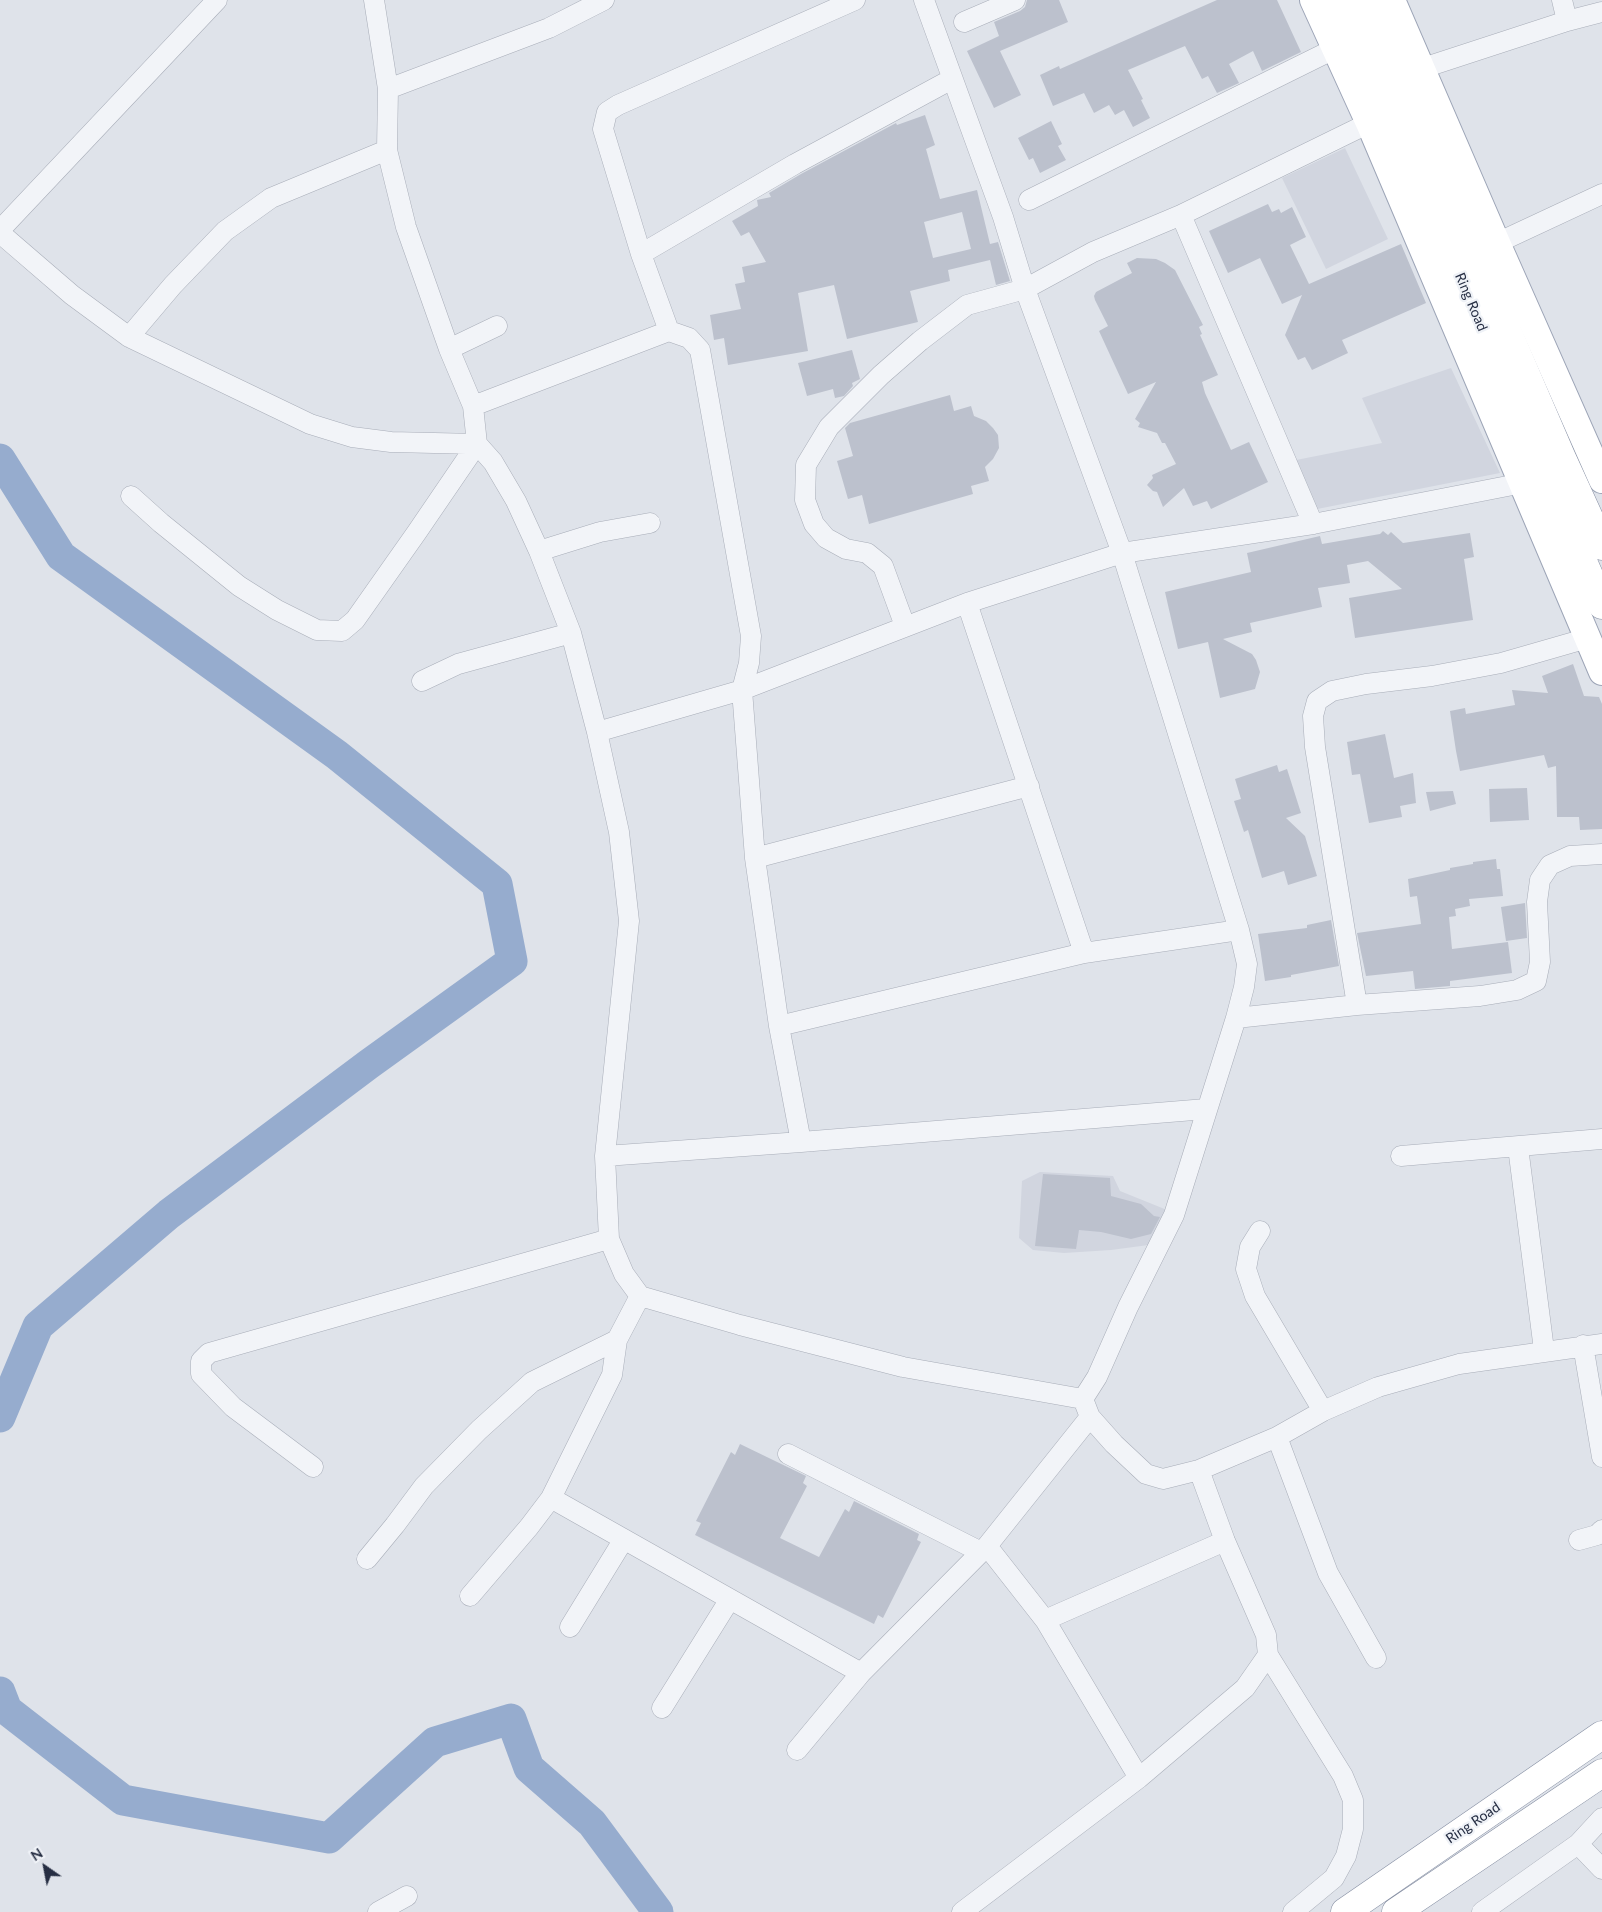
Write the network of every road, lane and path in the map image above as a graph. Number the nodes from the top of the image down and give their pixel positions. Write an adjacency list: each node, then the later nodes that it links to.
1 (217, 0): 24 (street)
2 (374, 0): 18 (street)
3 (604, 0): 18 (street)
4 (855, 0): 26 (street)
5 (924, 0): 17 (street)
6 (1015, 0): 14 (street)
7 (1313, 0): 15 (main road)
8 (1338, 0): 43 (highway, Ring Road)
9 (1365, 0): 39 (highway, Ring Road)
10 (1392, 0): 16 (main road)
11 (1562, 0): 13 (street)
12 (1602, 12): 13 (street)
13 (1568, 20): 16 (street)
14 (964, 22)
15 (1334, 48): 19 (main road); 22 (street)
16 (1423, 68): 25 (main road)
17 (952, 79): 26 (street); 27 (street)
18 (388, 89): 20 (street)
19 (1369, 124): 23 (street); 35 (main road)
20 (387, 150): 30 (street); 31 (street)
21 (1602, 194): 25 (street)
22 (1029, 200)
23 (1181, 215): 27 (street); 38 (street)
24 (0, 232): 30 (street)
25 (1497, 243): 34 (main road)
26 (641, 254): 29 (street)
27 (1025, 289): 41 (street); 44 (street)
28 (497, 326): 31 (street)
29 (669, 331): 32 (street); 49 (street)
30 (129, 337): 33 (street)
31 (449, 349): 32 (street)
32 (474, 406): 33 (street)
33 (477, 444): 36 (street); 40 (street)
34 (1599, 466)
35 (1523, 483): 38 (street); 46 (main road)
36 (131, 496)
37 (650, 523): 40 (street)
38 (1313, 524): 41 (street)
39 (1602, 546)
40 (539, 551): 45 (street)
41 (1122, 553): 42 (street); 54 (street)
42 (967, 603): 44 (street); 51 (street)
43 (1602, 605)
44 (905, 626): 49 (street)
45 (571, 632): 48 (street); 50 (street)
46 (1588, 638): 47 (main road); 56 (street)
47 (1602, 672)
48 (422, 681)
49 (742, 690): 50 (street); 53 (street)
50 (597, 732): 63 (street)
51 (1029, 786): 53 (street); 55 (street)
52 (1602, 854): 56 (street)
53 (755, 858): 58 (street)
54 (1239, 930): 55 (street); 57 (street)
55 (1084, 953): 58 (street)
56 (1357, 1004): 57 (street)
57 (1236, 1018): 59 (street)
58 (778, 1026): 61 (street)
59 (1206, 1109): 61 (street); 71 (street)
60 (1602, 1139): 62 (street)
61 (801, 1142): 63 (street)
62 (1518, 1147): 64 (street); 70 (street)
63 (605, 1156): 66 (street)
64 (1402, 1156)
65 (1260, 1231): 72 (street)
66 (609, 1239): 67 (street); 76 (street)
67 (640, 1296): 68 (street); 71 (street)
68 (617, 1340): 78 (street); 84 (street)
69 (1592, 1344): 70 (street); 75 (street)
70 (1544, 1350): 72 (street)
71 (1087, 1408): 77 (street); 83 (street)
72 (1323, 1412): 73 (street)
73 (1277, 1437): 77 (street); 90 (street)
74 (788, 1454): 83 (street)
75 (1602, 1457)
76 (313, 1467)
77 (1199, 1470): 82 (street)
78 (550, 1498): 80 (street); 85 (street)
79 (1602, 1530): 81 (street)
80 (624, 1539): 86 (street); 88 (street)
81 (1579, 1540)
82 (1225, 1541): 87 (street); 89 (street)
83 (984, 1549): 87 (street); 91 (street)
84 (367, 1559)
85 (470, 1596)
86 (730, 1599): 91 (street); 92 (street)
87 (1045, 1620): 98 (street)
88 (570, 1626)
89 (1268, 1655): 98 (street); 105 (street)
90 (1376, 1658)
91 (861, 1673): 95 (street)
92 (662, 1708)
93 (1602, 1716): 96 (highway)
94 (1602, 1735): 96 (highway, Ring Road)
95 (797, 1750)
96 (1562, 1763): 106 (highway, Ring Road)
97 (1602, 1773): 107 (highway)
98 (1139, 1778): 104 (street)
99 (1602, 1818): 100 (street)
100 (1578, 1844): 101 (street); 108 (street)
101 (1602, 1869)
102 (407, 1896): 103 (street)
103 (378, 1912)
104 (962, 1912)
105 (1293, 1912)
106 (1345, 1912)
107 (1396, 1912)
108 (1482, 1912)

